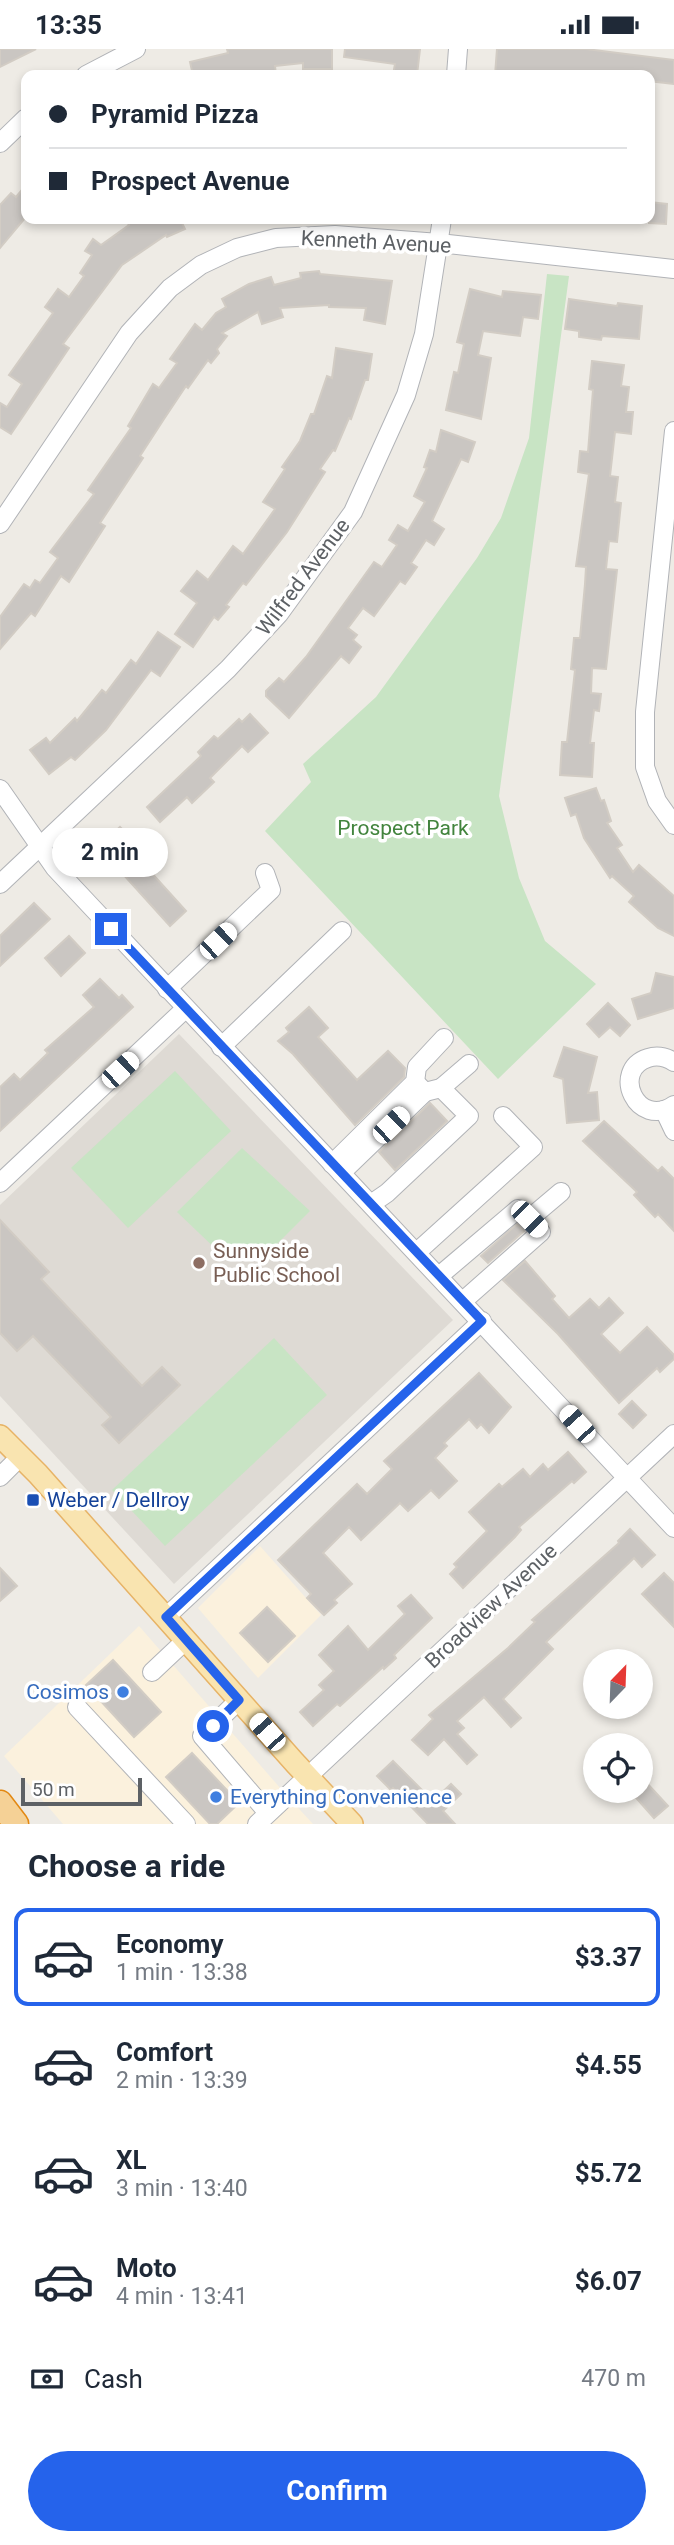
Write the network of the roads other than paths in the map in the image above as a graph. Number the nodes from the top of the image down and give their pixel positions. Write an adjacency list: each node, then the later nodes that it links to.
1 (135, 49): 3 (street)
2 (458, 49): 4 (street)
3 (95, 70)
4 (456, 70)
5 (21, 123): 6 (street)
6 (0, 143)
7 (441, 224): 8 (street, Wilfred Avenue)
8 (439, 243): 9 (street, Kenneth Avenue); 12 (street, Kenneth Avenue); 15 (street, Wilfred Avenue)
9 (674, 269)
10 (674, 431): 11 (street)
11 (671, 498): 14 (street)
12 (0, 524)
13 (0, 789): 15 (street)
14 (674, 825)
15 (39, 848): 17 (street, Wilfred Avenue); 19 (street)
16 (265, 873): 19 (street)
17 (0, 884)
18 (342, 931): 22 (street)
19 (167, 989): 20 (street)
20 (185, 1009): 22 (street); 30 (street)
21 (444, 1038): 25 (street)
22 (221, 1047): 29 (street)
23 (674, 1062): 26 (street)
24 (469, 1064): 25 (street)
25 (427, 1087): 29 (street); 32 (street)
26 (669, 1108): 28 (street)
27 (503, 1116): 34 (street)
28 (674, 1131)
29 (337, 1169): 32 (street)
30 (0, 1183)
31 (561, 1192): 33 (street)
32 (371, 1205): 34 (street)
33 (529, 1219): 35 (street); 36 (street)
34 (416, 1252): 35 (street)
35 (439, 1276): 36 (street)
36 (463, 1301): 37 (street)
37 (482, 1321): 42 (street); 44 (street)
38 (674, 1434): 42 (street, Broadview Avenue)
39 (0, 1436): 40 (main road)
40 (20, 1457): 41 (street); 44 (main road)
41 (0, 1477)
42 (627, 1479): 43 (street); 49 (street, Broadview Avenue)
43 (674, 1528)
44 (166, 1617): 45 (main road)
45 (186, 1640): 46 (street); 47 (main road)
46 (152, 1672)
47 (239, 1700): 49 (main road); 52 (street)
48 (78, 1707): 55 (street)
49 (307, 1776): 52 (street, Broadview Avenue); 56 (main road)
50 (0, 1803): 54 (highway)
51 (0, 1817): 53 (highway)
52 (262, 1819)
53 (8, 1824)
54 (16, 1824)
55 (186, 1824)
56 (352, 1824)

